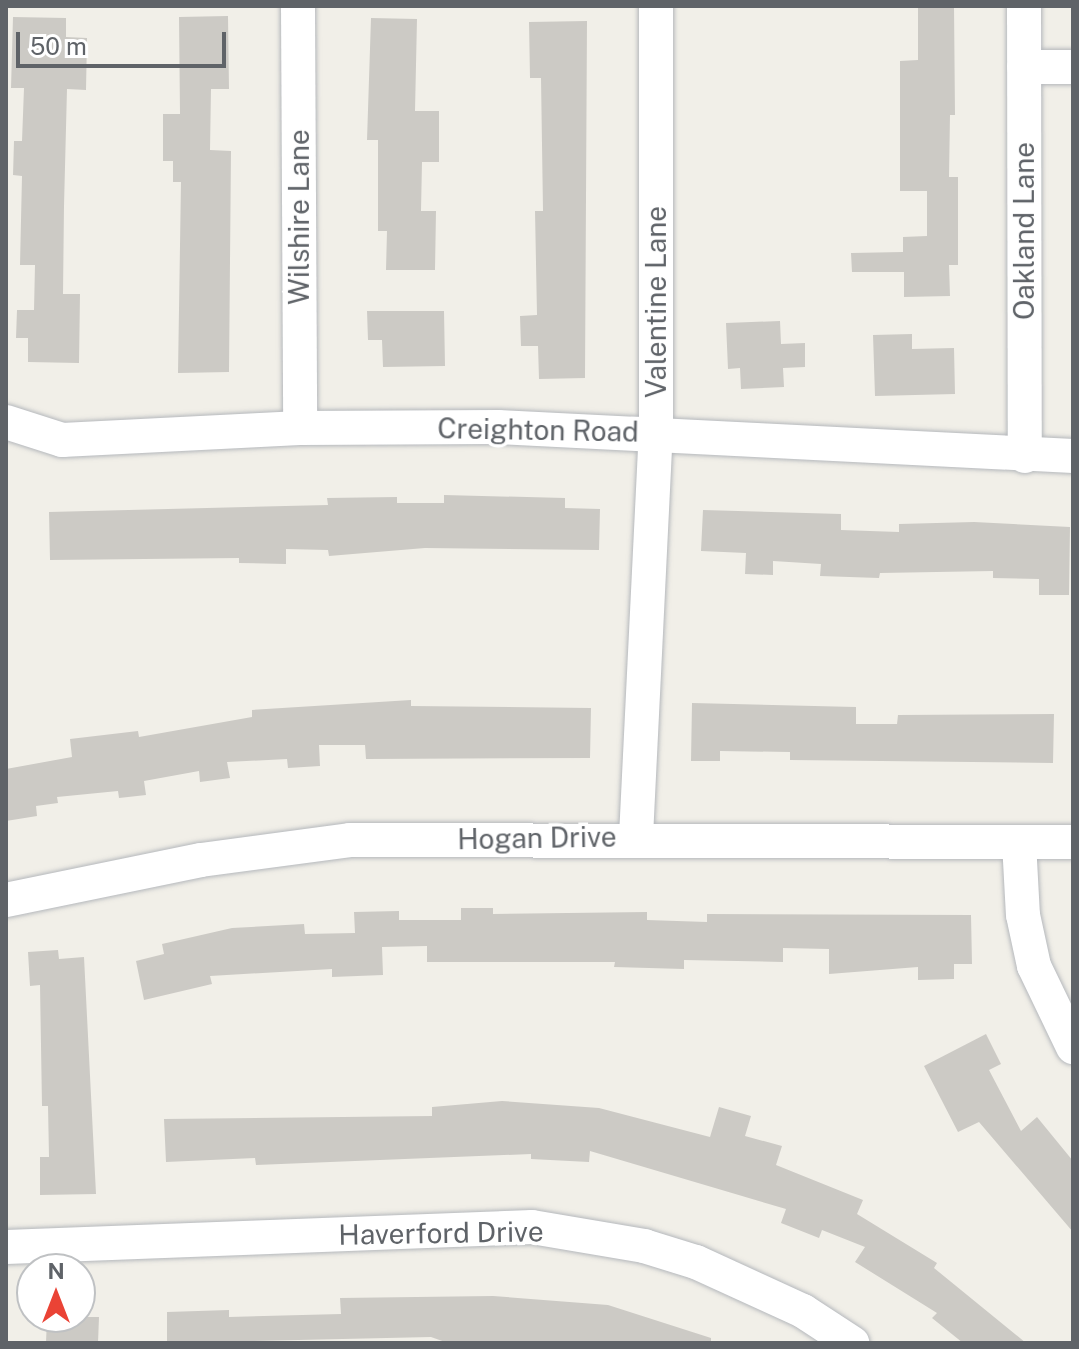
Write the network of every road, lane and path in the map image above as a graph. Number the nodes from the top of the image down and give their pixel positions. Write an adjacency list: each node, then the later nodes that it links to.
1 (298, 6): 7 (street, Wilshire Lane)
2 (656, 6): 8 (street, Valentine Lane)
3 (1024, 6): 4 (street, Oakland Lane)
4 (1024, 67): 5 (street); 9 (street, Oakland Lane)
5 (1073, 67)
6 (6, 422): 7 (street, Creighton Road)
7 (300, 428): 8 (street, Creighton Road)
8 (656, 433): 9 (street, Creighton Road); 11 (street, Valentine Lane)
9 (1025, 456): 10 (street, Creighton Road)
10 (1073, 456)
11 (636, 837): 12 (street, Hogan Drive); 14 (street, Hogan Drive)
12 (1019, 842): 13 (street, Hogan Drive); 15 (street)
13 (1073, 842)
14 (6, 900)
15 (1073, 1047)
16 (6, 1247): 17 (street, Haverford Drive)
17 (852, 1343)

